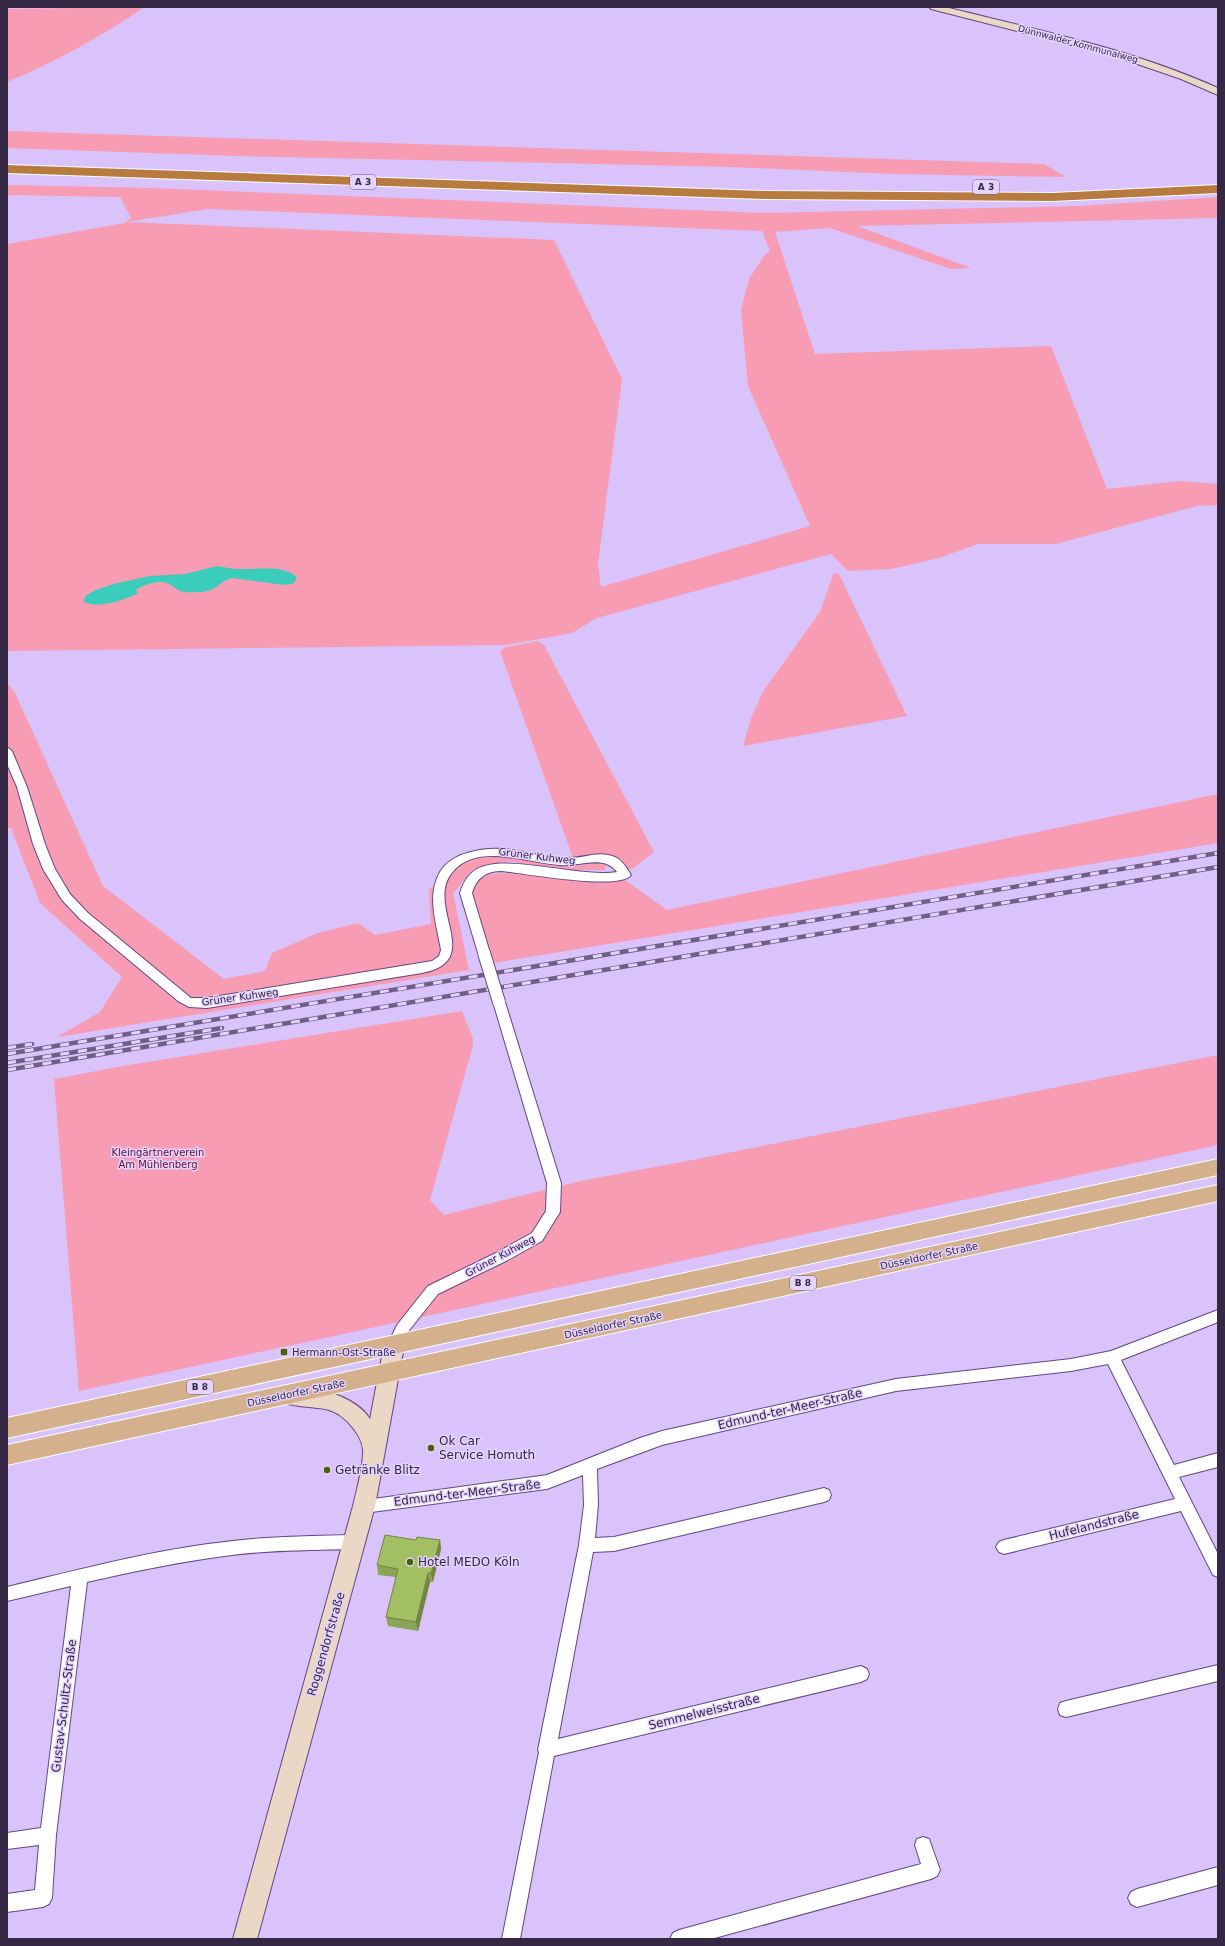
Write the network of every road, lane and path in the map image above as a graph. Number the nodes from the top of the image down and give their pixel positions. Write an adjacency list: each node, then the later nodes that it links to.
1 (934, 7): 2 (street, Dünnwalder Kommunalweg)
2 (1218, 92)
3 (7, 160): 5 (highway, A 3)
4 (7, 169): 6 (highway, A 3)
5 (1218, 180)
6 (1218, 189)
7 (7, 751): 11 (street, Grüner Kuhweg, bridge)
8 (1218, 1167): 11 (main road, B 8)
9 (1218, 1193): 13 (main road, Düsseldorfer Straße / B 8)
10 (1218, 1316): 12 (street, Edmund-ter-Meer-Straße)
11 (394, 1346): 13 (street, Roggendorfstraße); 15 (main road, B 8)
12 (1112, 1357): 19 (street, Edmund-ter-Meer-Straße); 20 (street)
13 (388, 1374): 14 (main road, Düsseldorfer Straße / B 8); 16 (street, Roggendorfstraße)
14 (286, 1395): 16 (street); 17 (main road, Düsseldorfer Straße / B 8)
15 (7, 1428)
16 (374, 1452): 23 (street, Roggendorfstraße)
17 (7, 1455)
18 (1218, 1460): 20 (street)
19 (590, 1466): 23 (street, Edmund-ter-Meer-Straße); 25 (street)
20 (1170, 1473): 22 (street)
21 (824, 1495): 25 (street)
22 (1185, 1503): 26 (street, Hufelandstraße); 27 (street)
23 (364, 1506): 24 (street, Roggendorfstraße)
24 (354, 1542): 28 (street); 40 (street, Roggendorfstraße)
25 (587, 1545): 33 (street)
26 (1004, 1547)
27 (1218, 1570)
28 (80, 1577): 29 (street); 34 (street, Gustav-Schultz-Straße)
29 (7, 1594)
30 (1218, 1673): 32 (street)
31 (861, 1674): 33 (street, Semmelweisstraße)
32 (1066, 1709)
33 (546, 1750): 41 (street)
34 (48, 1835): 35 (street); 39 (street, Gustav-Schultz-Straße)
35 (7, 1841)
36 (923, 1844): 42 (street)
37 (1218, 1876): 38 (street)
38 (1137, 1898)
39 (7, 1903)
40 (245, 1939)
41 (511, 1939)
42 (679, 1939)

